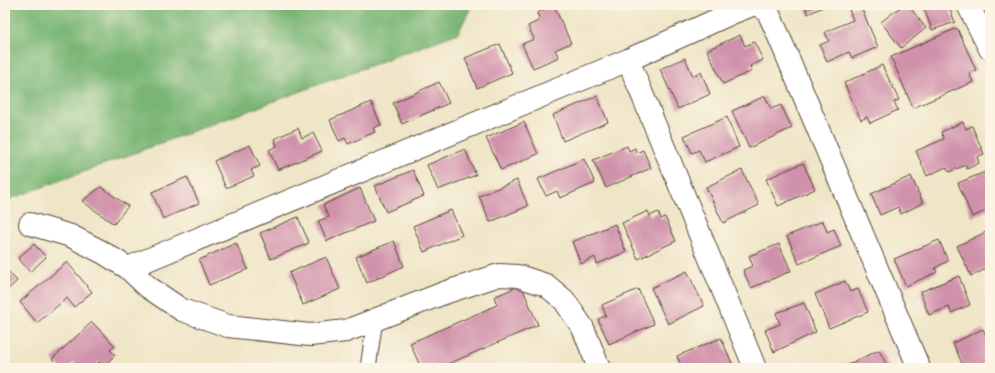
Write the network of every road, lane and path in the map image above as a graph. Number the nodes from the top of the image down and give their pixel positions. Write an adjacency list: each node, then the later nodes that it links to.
1 (752, 5): 5 (street)
2 (758, 5): 12 (street)
3 (968, 5): 4 (street)
4 (990, 47)
5 (628, 60): 7 (street); 11 (street)
6 (30, 224): 7 (street)
7 (128, 268): 8 (street)
8 (375, 319): 9 (lane); 10 (street)
9 (368, 368)
10 (599, 368)
11 (755, 368)
12 (920, 368)

